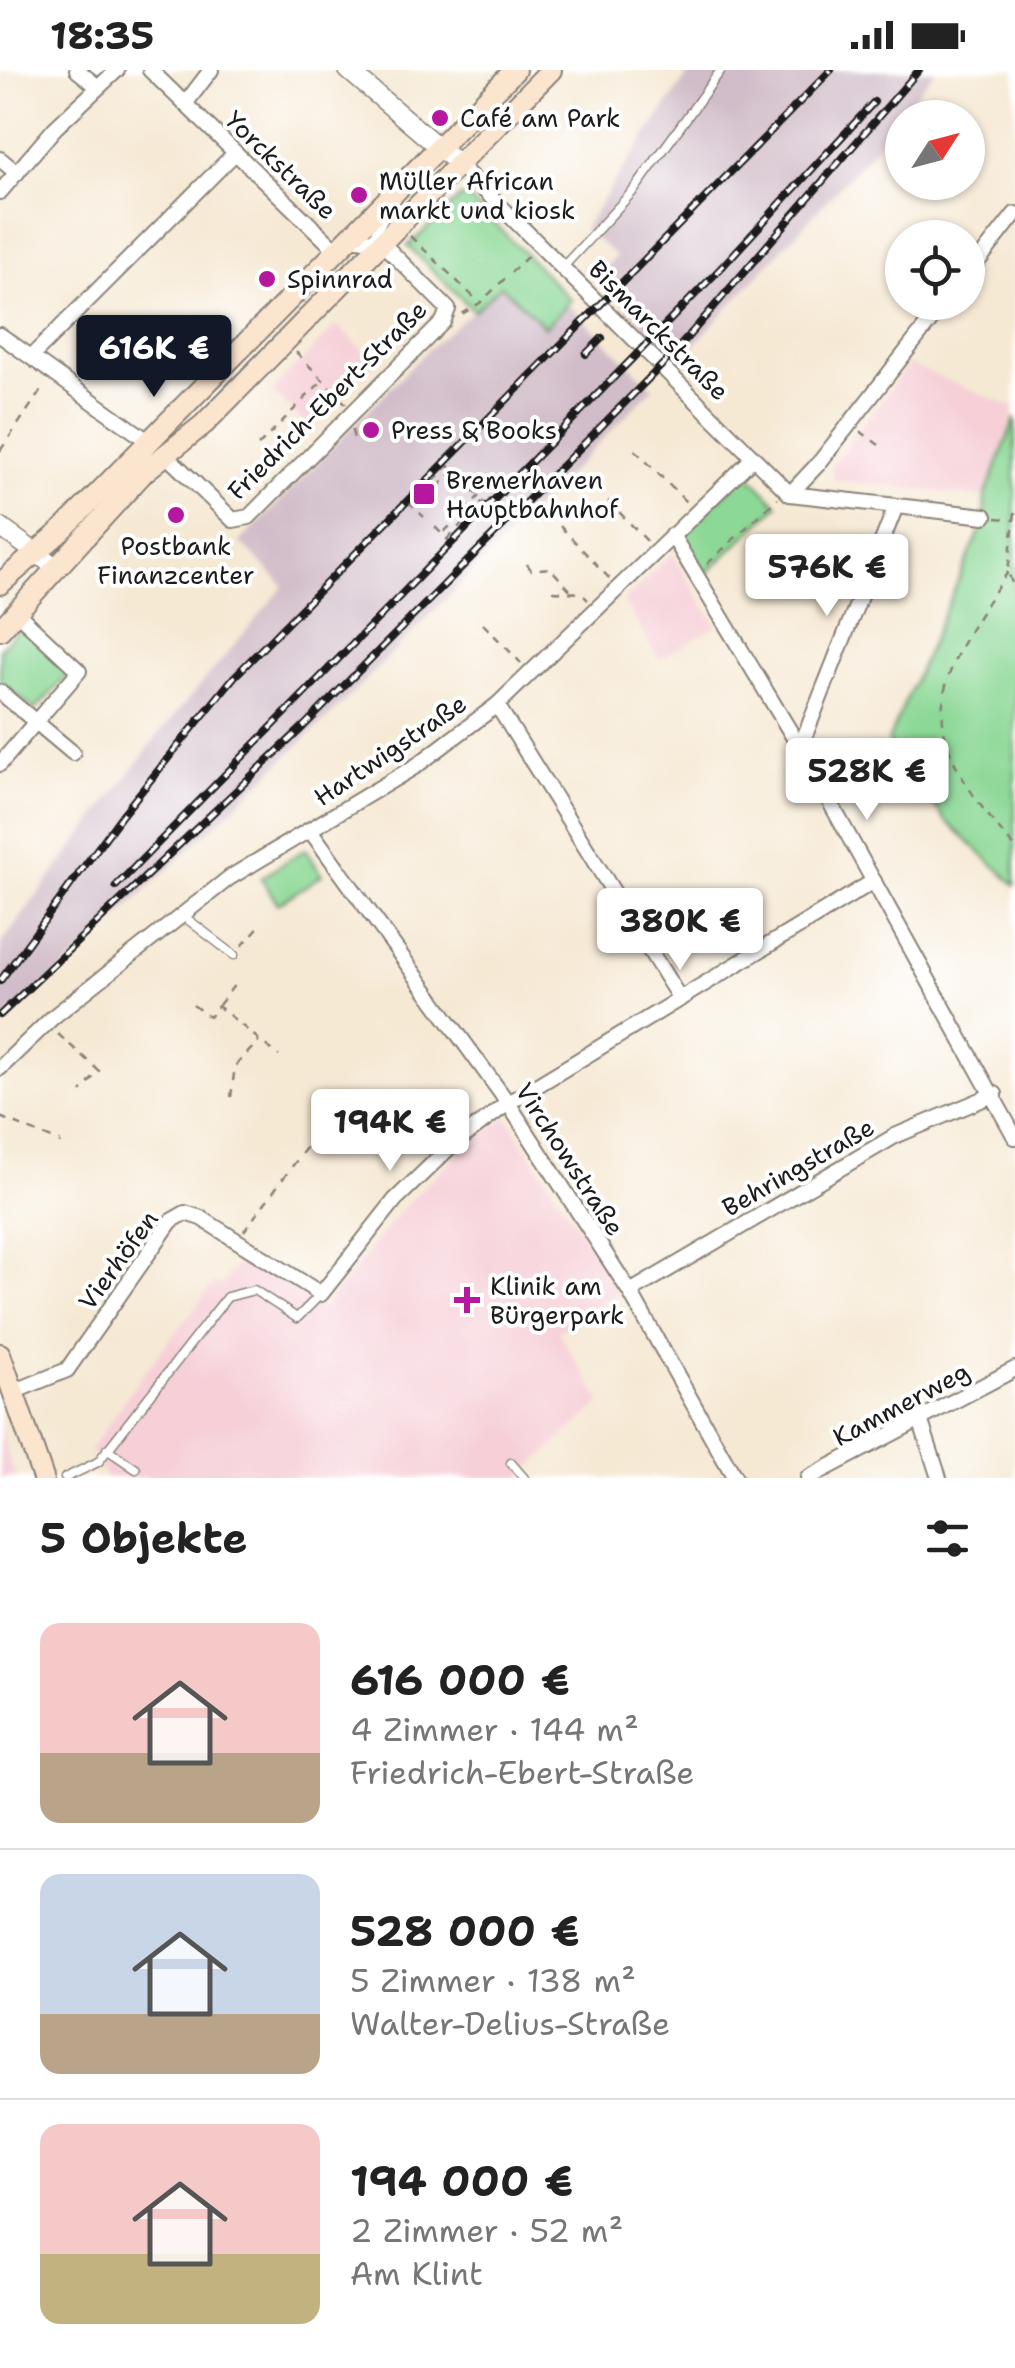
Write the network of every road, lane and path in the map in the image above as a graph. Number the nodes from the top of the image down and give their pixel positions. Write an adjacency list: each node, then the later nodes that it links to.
1 (77, 70): 9 (street)
2 (117, 70): 9 (street)
3 (150, 70): 10 (street, Yorckstraße)
4 (211, 70): 10 (street)
5 (348, 70): 11 (street, Bismarckstraße)
6 (515, 70): 11 (main road)
7 (551, 70): 14 (main road)
8 (721, 70): 22 (lane)
9 (98, 87): 15 (street)
10 (184, 104): 12 (street, Yorckstraße)
11 (439, 146): 14 (street, Bismarckstraße); 19 (main road)
12 (235, 152): 19 (street, Yorckstraße); 28 (street)
13 (0, 159): 15 (street)
14 (458, 164): 18 (main road); 20 (street, Bismarckstraße)
15 (17, 173): 16 (street)
16 (0, 192)
17 (1015, 214): 21 (street)
18 (398, 224): 19 (main road); 23 (path)
19 (360, 242): 25 (street, Friedrich-Ebert-Straße); 27 (main road); 34 (main road)
20 (539, 245): 22 (street, Bismarckstraße); 23 (path)
21 (985, 252)
22 (562, 268): 40 (street, Bismarckstraße)
23 (480, 303): 25 (path)
24 (932, 320): 32 (street)
25 (443, 322): 31 (street, Friedrich-Ebert-Straße)
26 (0, 335): 28 (street)
27 (286, 341): 30 (path); 39 (main road)
28 (31, 357): 29 (street)
29 (52, 373): 34 (street); 38 (path)
30 (323, 380): 31 (path); 36 (path)
31 (350, 418): 33 (path); 39 (street, Friedrich-Ebert-Straße)
32 (850, 424): 35 (path); 48 (street)
33 (354, 440)
34 (148, 441): 39 (main road, Friedrich-Ebert-Straße); 42 (main road)
35 (878, 444)
36 (258, 446)
37 (635, 450): 52 (path)
38 (0, 451)
39 (166, 455): 42 (lane); 67 (main road)
40 (752, 459): 48 (street, Bismarckstraße); 52 (street, Hartwigstraße)
41 (454, 471): 43 (path); 44 (path); 47 (path)
42 (112, 476): 64 (main road)
43 (462, 479)
44 (429, 486): 47 (path); 51 (path)
45 (597, 488): 65 (path)
46 (472, 489): 49 (path)
47 (435, 491): 51 (path)
48 (788, 492): 50 (street); 69 (path)
49 (479, 496): 54 (path); 57 (path)
50 (896, 506): 55 (street); 85 (street)
51 (416, 509): 56 (path)
52 (696, 512): 63 (street, Hartwigstraße)
53 (1015, 512): 58 (path)
54 (460, 516): 57 (path); 62 (path)
55 (985, 516): 58 (path)
56 (424, 517)
57 (465, 520): 62 (path)
58 (1014, 520): 68 (path)
59 (560, 526): 71 (path)
60 (0, 527): 64 (street)
61 (435, 527): 62 (path)
62 (442, 534)
63 (672, 535): 65 (street, Hartwigstraße); 69 (street)
64 (34, 550): 67 (street); 70 (main road)
65 (656, 551): 71 (street, Hartwigstraße)
66 (527, 564): 73 (path)
67 (57, 568): 76 (main road)
68 (1008, 572): 74 (path); 89 (path)
69 (696, 574): 85 (street)
70 (0, 584)
71 (618, 588): 75 (street, Hartwigstraße)
72 (553, 591): 73 (path)
73 (572, 592): 75 (path)
74 (1015, 592)
75 (596, 609): 81 (street, Hartwigstraße)
76 (17, 613): 78 (main road); 84 (street)
77 (484, 624): 80 (path)
78 (0, 630)
79 (506, 636): 80 (path)
80 (501, 642): 81 (path)
81 (530, 673): 83 (street, Hartwigstraße)
82 (0, 692): 84 (street)
83 (497, 705): 88 (street, Hartwigstraße); 95 (street)
84 (33, 721): 86 (street); 87 (street)
85 (800, 748): 90 (street)
86 (73, 754)
87 (0, 764)
88 (310, 830): 91 (street, Hartwigstraße); 107 (street, Virchowstraße)
89 (1015, 848)
90 (874, 881): 95 (street); 105 (street)
91 (182, 915): 93 (lane); 98 (street, Hartwigstraße)
92 (263, 922): 93 (path)
93 (234, 954)
94 (235, 984): 97 (path)
95 (680, 999): 107 (street)
96 (193, 1004): 97 (path)
97 (218, 1006): 99 (path)
98 (46, 1023): 100 (street, Hartwigstraße); 104 (path)
99 (260, 1040): 101 (path); 106 (path)
100 (25, 1043): 102 (street, Hartwigstraße); 103 (street, Hartwigstraße)
101 (280, 1056)
102 (0, 1068)
103 (0, 1078)
104 (81, 1092)
105 (995, 1094): 110 (street); 113 (street, Behringstraße)
106 (231, 1097)
107 (508, 1103): 113 (street, Virchowstraße); 114 (street)
108 (328, 1111): 112 (path)
109 (0, 1117): 111 (path)
110 (1015, 1137)
111 (61, 1143)
112 (237, 1240): 114 (street, Vierhöfen); 117 (street, Vierhöfen)
113 (630, 1292): 125 (street, Virchowstraße)
114 (321, 1294): 119 (lane)
115 (0, 1354): 117 (main road)
116 (1015, 1369): 118 (street, Kammerweg)
117 (14, 1392): 122 (main road)
118 (920, 1418): 126 (street, Kammerweg); 127 (street)
119 (107, 1449): 121 (lane); 123 (lane)
120 (512, 1463): 124 (lane)
121 (136, 1469)
122 (43, 1478)
123 (65, 1478)
124 (524, 1478)
125 (735, 1478)
126 (808, 1478)
127 (939, 1478)

